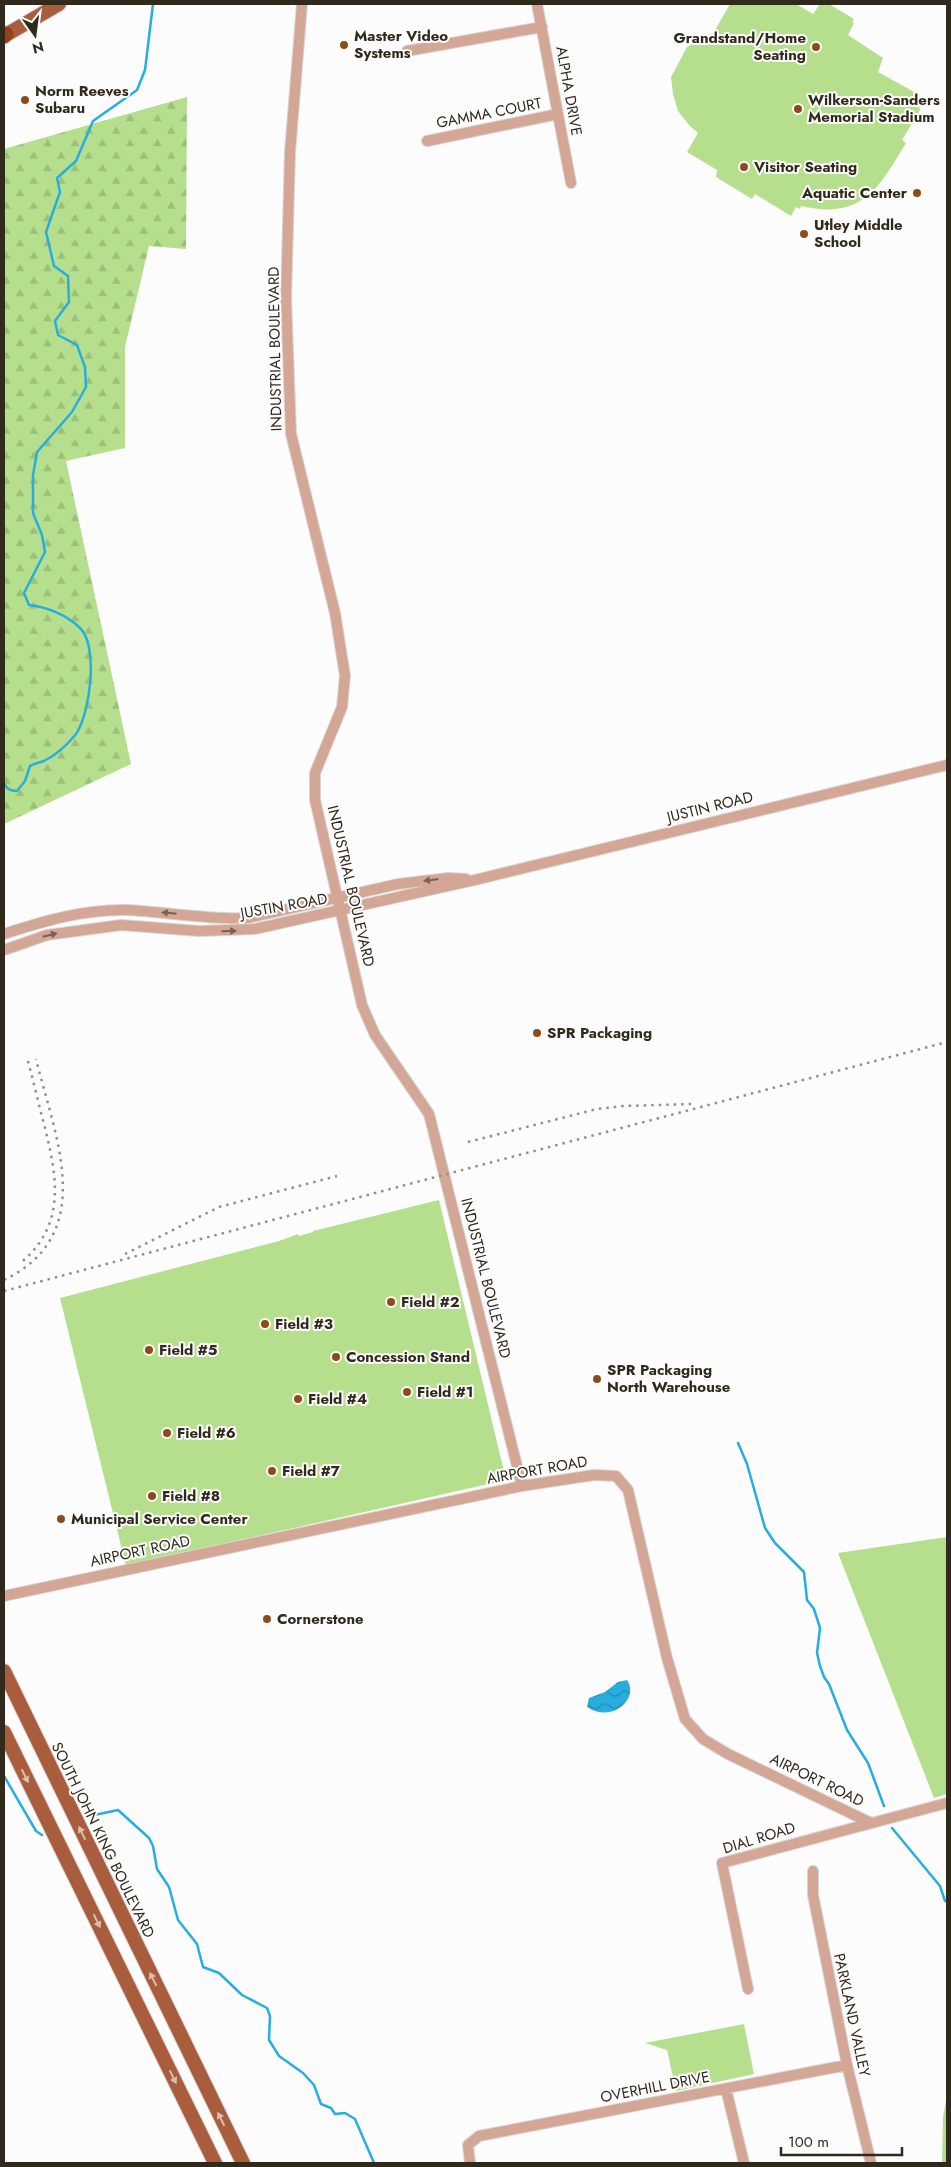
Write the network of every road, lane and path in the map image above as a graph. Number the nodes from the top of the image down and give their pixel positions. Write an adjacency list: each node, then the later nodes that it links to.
1 (59, 4): 5 (main road)
2 (302, 4): 12 (street, INDUSTRIAL BOULEVARD)
3 (538, 4): 4 (street, ALPHA DRIVE)
4 (542, 27): 6 (street); 7 (street, ALPHA DRIVE)
5 (5, 35)
6 (407, 51)
7 (558, 114): 8 (street, GAMMA COURT); 9 (street, ALPHA DRIVE)
8 (427, 141)
9 (571, 183)
10 (947, 765): 11 (street, JUSTIN ROAD)
11 (479, 880): 12 (street, JUSTIN ROAD, one-way to 12); 13 (street, JUSTIN ROAD)
12 (338, 898): 13 (street, INDUSTRIAL BOULEVARD); 14 (street, JUSTIN ROAD)
13 (342, 911): 15 (street, JUSTIN ROAD, one-way to 13); 18 (street, INDUSTRIAL BOULEVARD)
14 (200, 917): 15 (street); 16 (street, JUSTIN ROAD, one-way to 16)
15 (199, 931): 17 (street, JUSTIN ROAD, one-way to 15)
16 (4, 934)
17 (4, 950)
18 (522, 1486): 19 (street, AIRPORT ROAD); 23 (street, AIRPORT ROAD)
19 (4, 1596)
20 (4, 1670): 26 (main road, SOUTH JOHN KING BOULEVARD, one-way to 20)
21 (4, 1732): 27 (main road, one-way to 27)
22 (947, 1803): 23 (street)
23 (871, 1823): 25 (street, DIAL ROAD)
24 (813, 1871): 28 (street, PARKLAND VALLEY)
25 (748, 1989)
26 (174, 2023): 27 (main road); 31 (main road, SOUTH JOHN KING BOULEVARD, one-way to 26)
27 (152, 2034): 30 (main road, one-way to 30)
28 (847, 2066): 29 (street, OVERHILL DRIVE); 34 (street, PARKLAND VALLEY)
29 (726, 2089): 32 (street, OVERHILL DRIVE); 33 (street)
30 (215, 2163)
31 (243, 2163)
32 (470, 2163)
33 (744, 2163)
34 (871, 2163)

